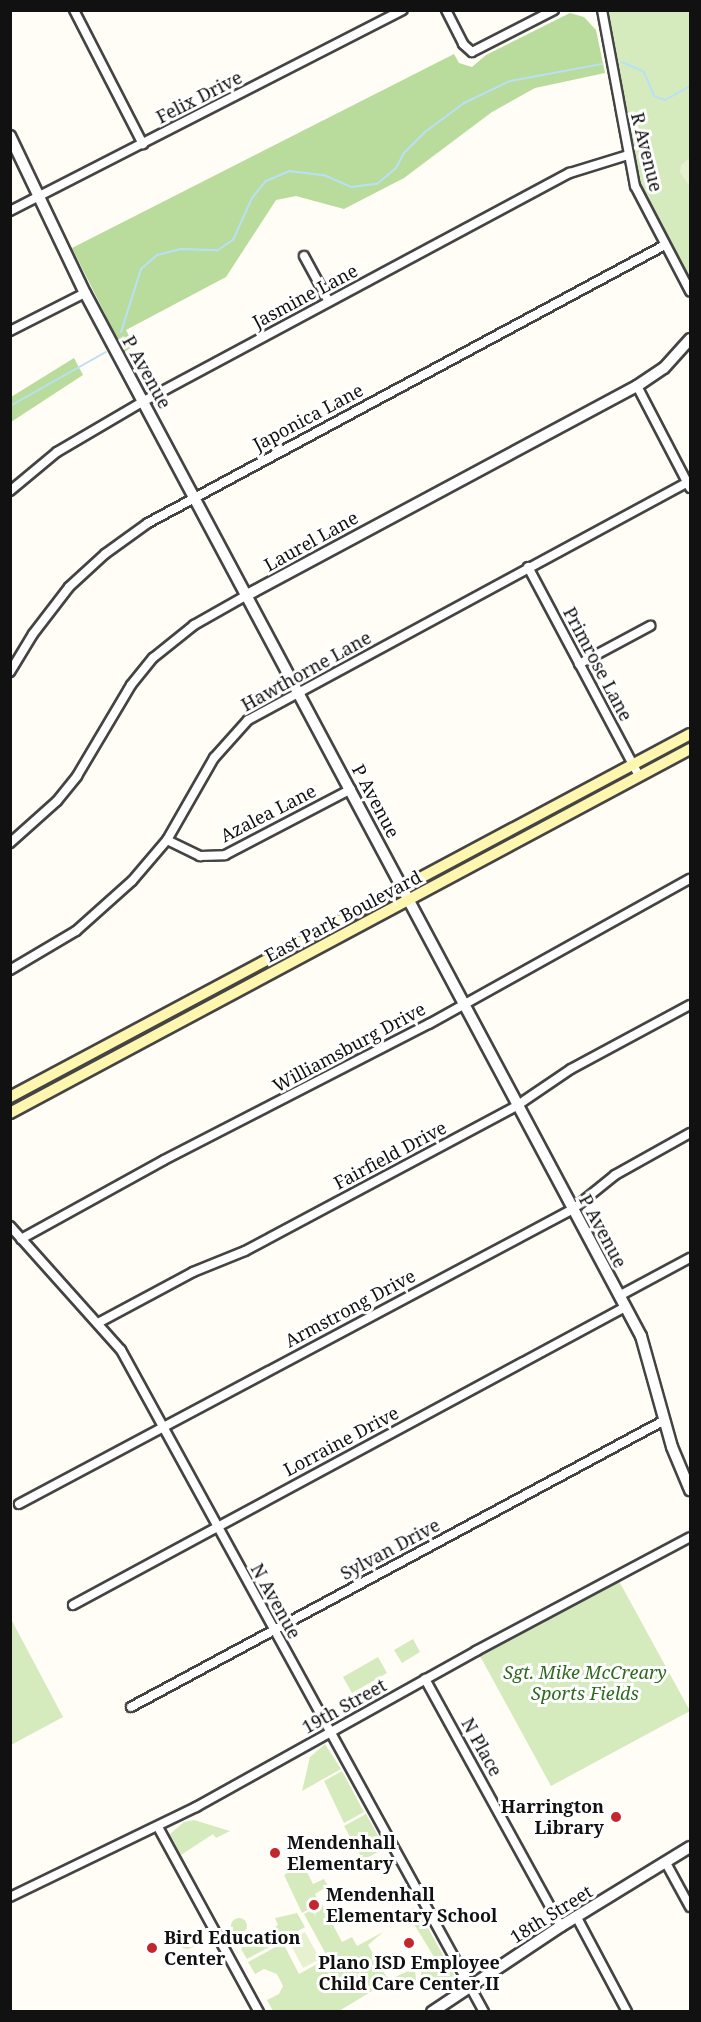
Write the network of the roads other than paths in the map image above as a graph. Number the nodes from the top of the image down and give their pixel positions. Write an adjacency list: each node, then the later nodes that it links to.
1 (74, 10): 7 (street)
2 (402, 10): 7 (street, Felix Drive)
3 (447, 10): 4 (street)
4 (554, 10)
5 (602, 10): 8 (street, R Avenue)
6 (10, 136): 9 (street, P Avenue)
7 (143, 144): 9 (street, Felix Drive)
8 (628, 155): 11 (street, R Avenue); 15 (street, Jasmine Lane)
9 (37, 197): 10 (street, Felix Drive); 14 (street, P Avenue)
10 (10, 211)
11 (665, 245): 13 (street, R Avenue); 22 (street, Japonica Lane)
12 (304, 256): 15 (street)
13 (690, 291)
14 (85, 293): 16 (street); 19 (street, P Avenue)
15 (329, 302): 19 (street, Jasmine Lane)
16 (10, 331)
17 (690, 339): 18 (street, Laurel Lane)
18 (637, 386): 20 (street); 24 (street, Laurel Lane)
19 (144, 400): 21 (street, Jasmine Lane); 22 (street, P Avenue)
20 (689, 485): 23 (street, Hawthorne Lane)
21 (10, 491)
22 (195, 497): 24 (street, P Avenue); 27 (street, Japonica Lane)
23 (528, 567): 26 (street, Primrose Lane); 28 (street, Hawthorne Lane)
24 (247, 595): 28 (street, P Avenue); 35 (street, Laurel Lane)
25 (650, 626): 26 (street)
26 (579, 664): 31 (street, Primrose Lane)
27 (10, 672)
28 (299, 693): 33 (street, P Avenue); 34 (street, Hawthorne Lane)
29 (690, 734): 31 (main road, East Park Boulevard)
30 (690, 749): 32 (main road, East Park Boulevard)
31 (633, 765): 32 (street, Primrose Lane); 37 (main road, East Park Boulevard)
32 (639, 776): 38 (main road, East Park Boulevard)
33 (351, 789): 34 (street, Azalea Lane); 37 (street, P Avenue)
34 (167, 840): 39 (street, Hawthorne Lane)
35 (10, 843)
36 (690, 879): 40 (street, Williamsburg Drive)
37 (405, 888): 38 (street, P Avenue); 42 (main road, East Park Boulevard)
38 (410, 899): 40 (street, P Avenue); 44 (main road, East Park Boulevard)
39 (10, 970)
40 (465, 1003): 43 (street, P Avenue); 48 (street, Williamsburg Drive)
41 (690, 1005): 43 (street, Fairfield Drive)
42 (10, 1097)
43 (518, 1105): 46 (street, P Avenue); 52 (street, Fairfield Drive)
44 (10, 1113)
45 (690, 1133): 46 (street, Armstrong Drive)
46 (573, 1209): 50 (street, P Avenue); 54 (street, Armstrong Drive)
47 (10, 1226): 48 (street, N Avenue)
48 (21, 1239): 52 (street, N Avenue)
49 (690, 1257): 50 (street)
50 (619, 1296): 51 (street, P Avenue)
51 (626, 1307): 53 (street, P Avenue); 57 (street, Lorraine Drive)
52 (98, 1323): 54 (street, N Avenue)
53 (665, 1420): 55 (street, P Avenue); 60 (street, Sylvan Drive)
54 (162, 1425): 56 (street, Armstrong Drive); 57 (street, N Avenue)
55 (690, 1490)
56 (19, 1504)
57 (216, 1526): 59 (street, Lorraine Drive); 60 (street, N Avenue)
58 (690, 1538): 61 (street, 19th Street)
59 (73, 1605)
60 (272, 1631): 62 (street, Sylvan Drive); 63 (street, N Avenue)
61 (425, 1679): 63 (street, 19th Street); 70 (street, N Place)
62 (131, 1707)
63 (332, 1732): 64 (street, 19th Street); 71 (street, N Avenue)
64 (158, 1827): 67 (street, 19th Street); 72 (street)
65 (690, 1847): 66 (street, 18th Street)
66 (666, 1863): 68 (street); 69 (street, 18th Street)
67 (10, 1897)
68 (690, 1907)
69 (576, 1916): 70 (street, 18th Street); 75 (street)
70 (561, 1926): 71 (street, 18th Street)
71 (471, 1987): 73 (street, 18th Street); 74 (street, N Avenue)
72 (259, 2012)
73 (432, 2012)
74 (484, 2012)
75 (627, 2012)

